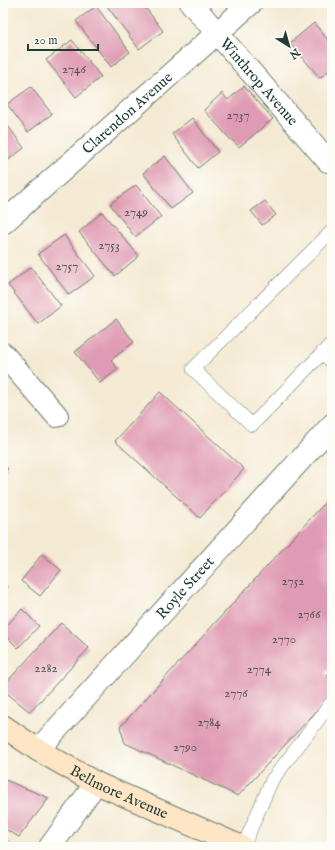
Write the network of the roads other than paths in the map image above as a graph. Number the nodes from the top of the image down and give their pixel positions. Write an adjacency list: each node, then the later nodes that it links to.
1 (191, 3): 3 (street, Winthrop Avenue)
2 (252, 3): 3 (street, Clarendon Avenue)
3 (218, 33): 4 (street, Winthrop Avenue); 5 (street, Clarendon Avenue)
4 (328, 161)
5 (3, 224)
6 (332, 231): 8 (lane)
7 (332, 343): 8 (lane)
8 (322, 353): 10 (lane)
9 (3, 354): 11 (street)
10 (332, 362)
11 (57, 416)
12 (332, 425): 15 (street, Royle Street)
13 (332, 702): 20 (lane)
14 (3, 726): 15 (main road, Bellmore Avenue)
15 (38, 750): 16 (main road, Bellmore Avenue)
16 (96, 783): 19 (street); 20 (main road, Bellmore Avenue)
17 (3, 845): 18 (lane)
18 (6, 847)
19 (50, 847)
20 (242, 847)

